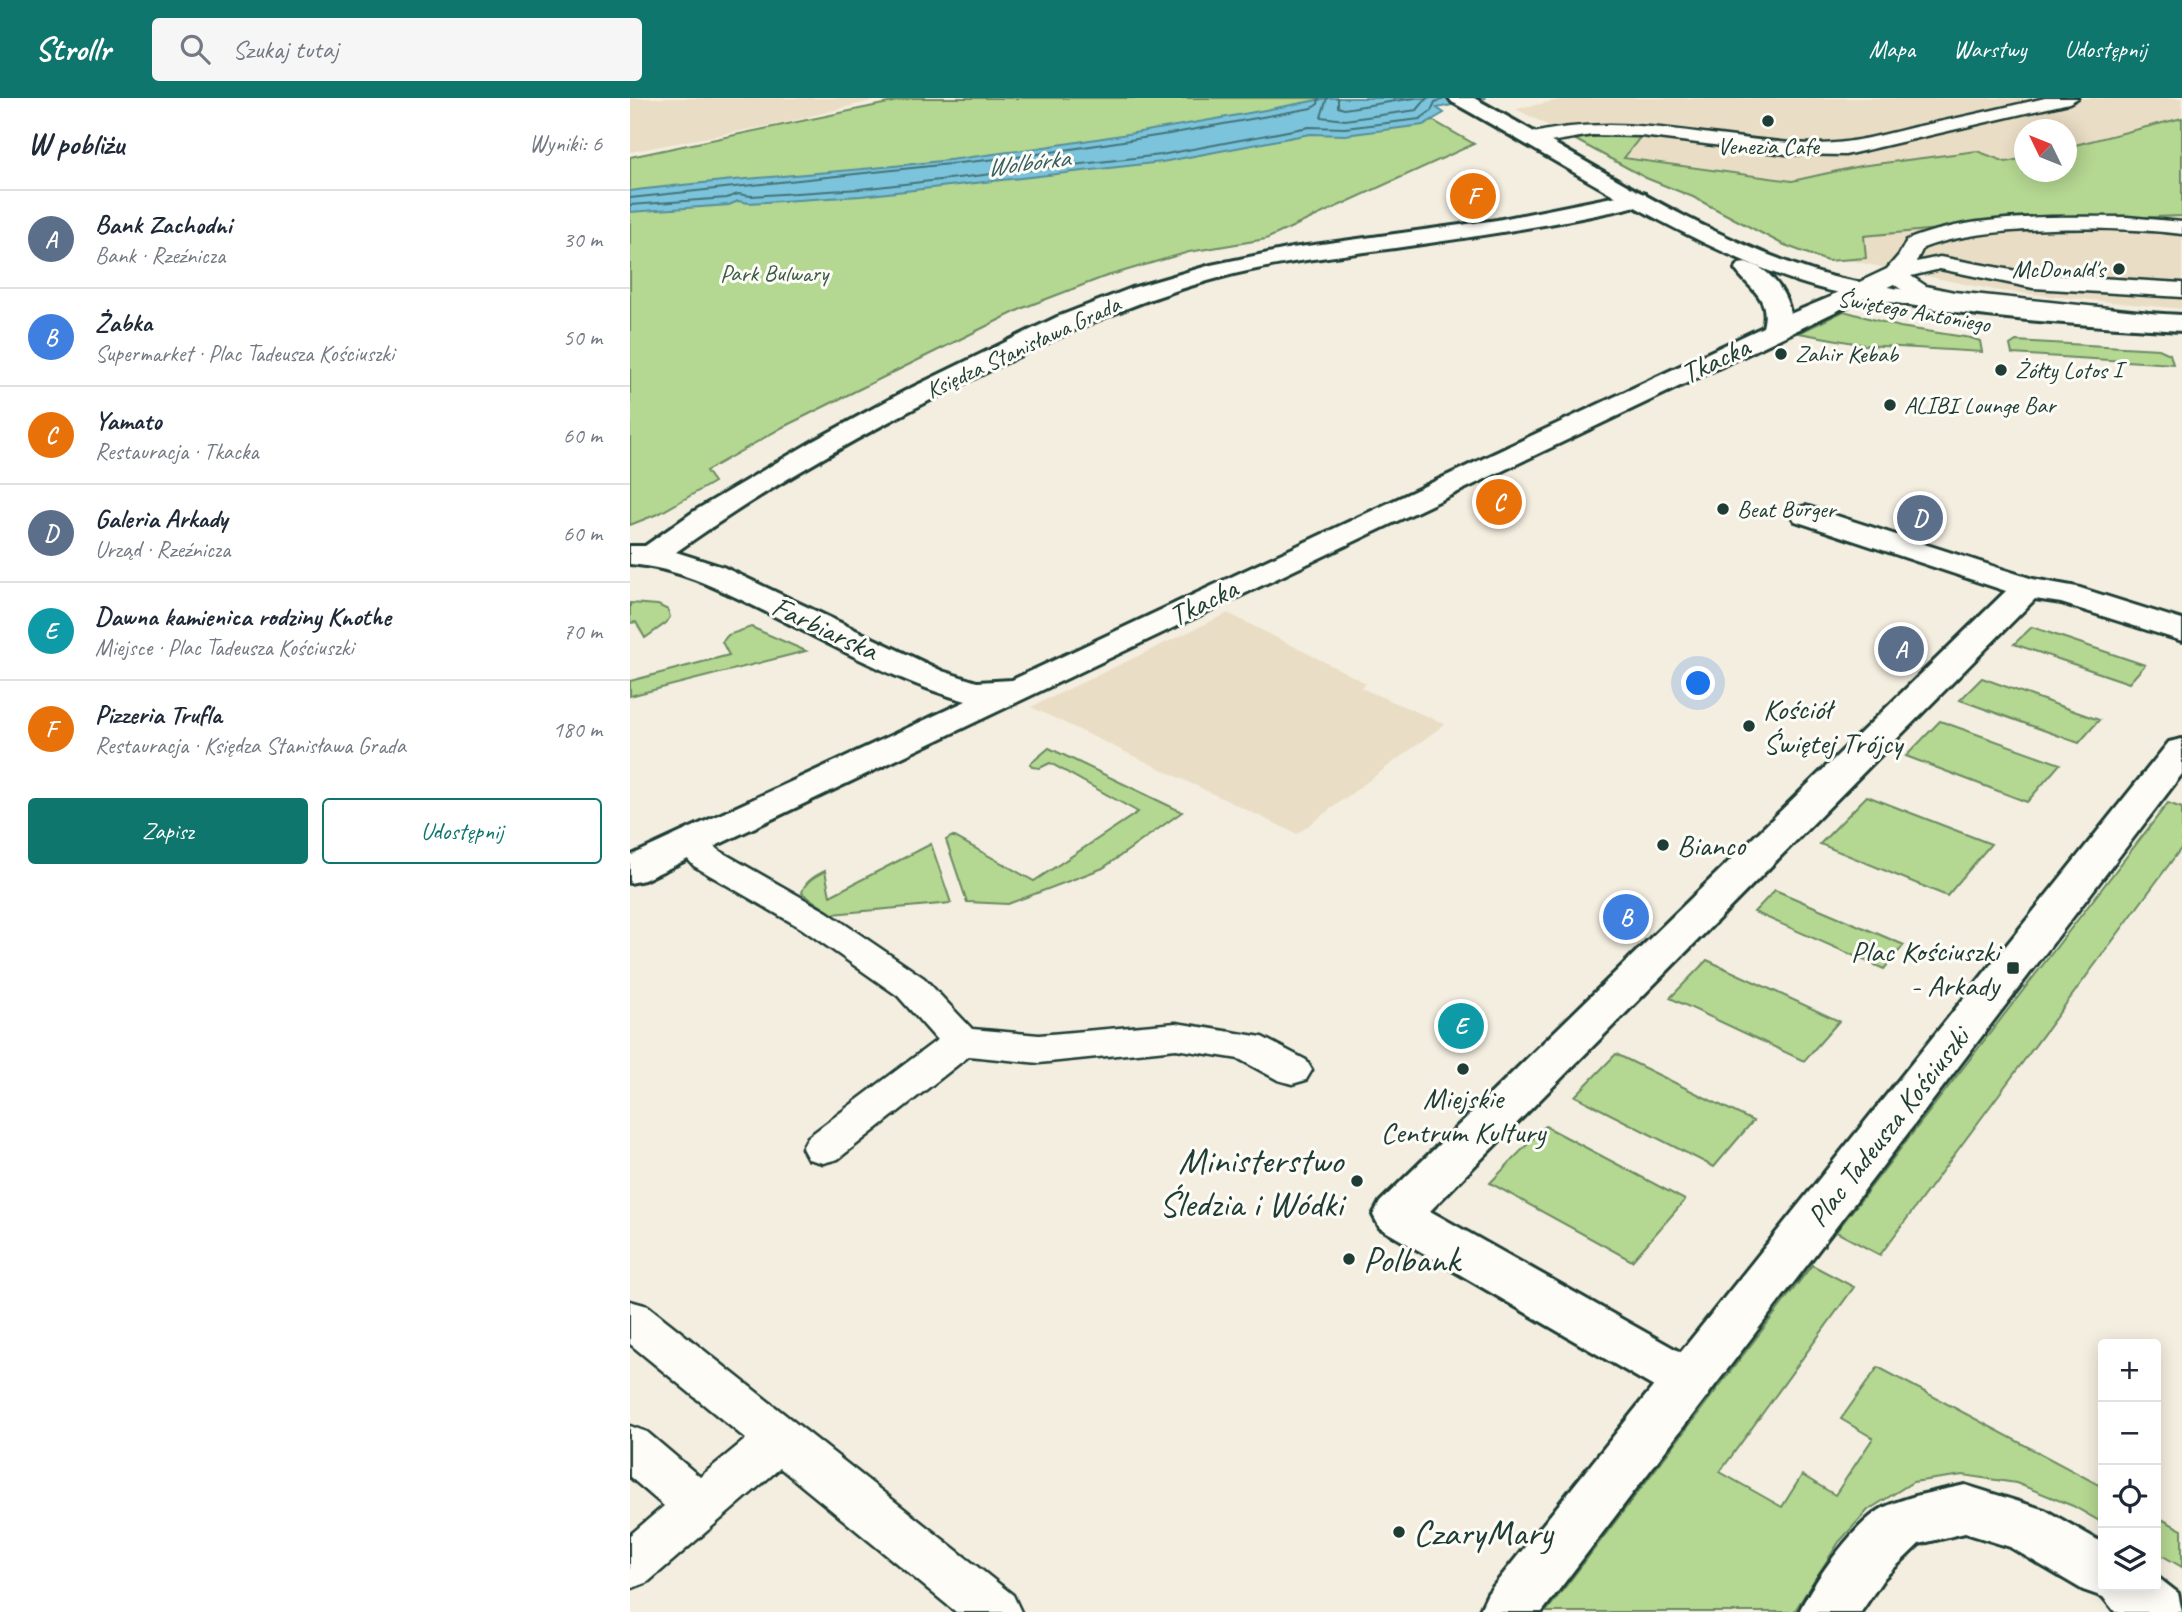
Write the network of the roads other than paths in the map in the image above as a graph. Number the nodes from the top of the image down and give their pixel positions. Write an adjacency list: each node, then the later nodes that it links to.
1 (1459, 98): 3 (street, Świętego Antoniego)
2 (2069, 98): 3 (lane)
3 (1532, 139): 4 (street, Świętego Antoniego)
4 (1637, 199): 5 (street, Świętego Antoniego); 15 (street, Księdza Stanisława Grada)
5 (1668, 216): 7 (street, Świętego Antoniego); 10 (street, Świętego Antoniego)
6 (2182, 228): 8 (lane)
7 (1747, 269): 10 (street, Świętego Antoniego); 12 (street, Tkacka)
8 (1897, 273): 9 (lane); 10 (lane); 11 (lane)
9 (2182, 290)
10 (1851, 295): 11 (street, Świętego Antoniego); 12 (street, Tkacka); 13 (street, Świętego Antoniego)
11 (2171, 322)
12 (1774, 332): 18 (street, Tkacka)
13 (2182, 338)
14 (1806, 515): 16 (street)
15 (641, 555): 18 (street, Farbiarska)
16 (2028, 587): 17 (street); 26 (street)
17 (2182, 631)
18 (1021, 689): 20 (street, Tkacka)
19 (2182, 750): 26 (street, Plac Tadeusza Kościuszki)
20 (690, 843): 21 (street, Tkacka); 22 (lane)
21 (630, 871)
22 (961, 1042): 23 (lane); 24 (lane)
23 (1292, 1070)
24 (823, 1148)
25 (630, 1321): 27 (lane)
26 (1689, 1381): 34 (street, Plac Tadeusza Kościuszki)
27 (779, 1439): 29 (lane); 33 (lane)
28 (630, 1447): 29 (lane)
29 (700, 1507): 30 (lane)
30 (630, 1566)
31 (2098, 1569): 35 (street)
32 (2132, 1591): 36 (street)
33 (995, 1612)
34 (1507, 1612)
35 (1828, 1612)
36 (2158, 1612)

